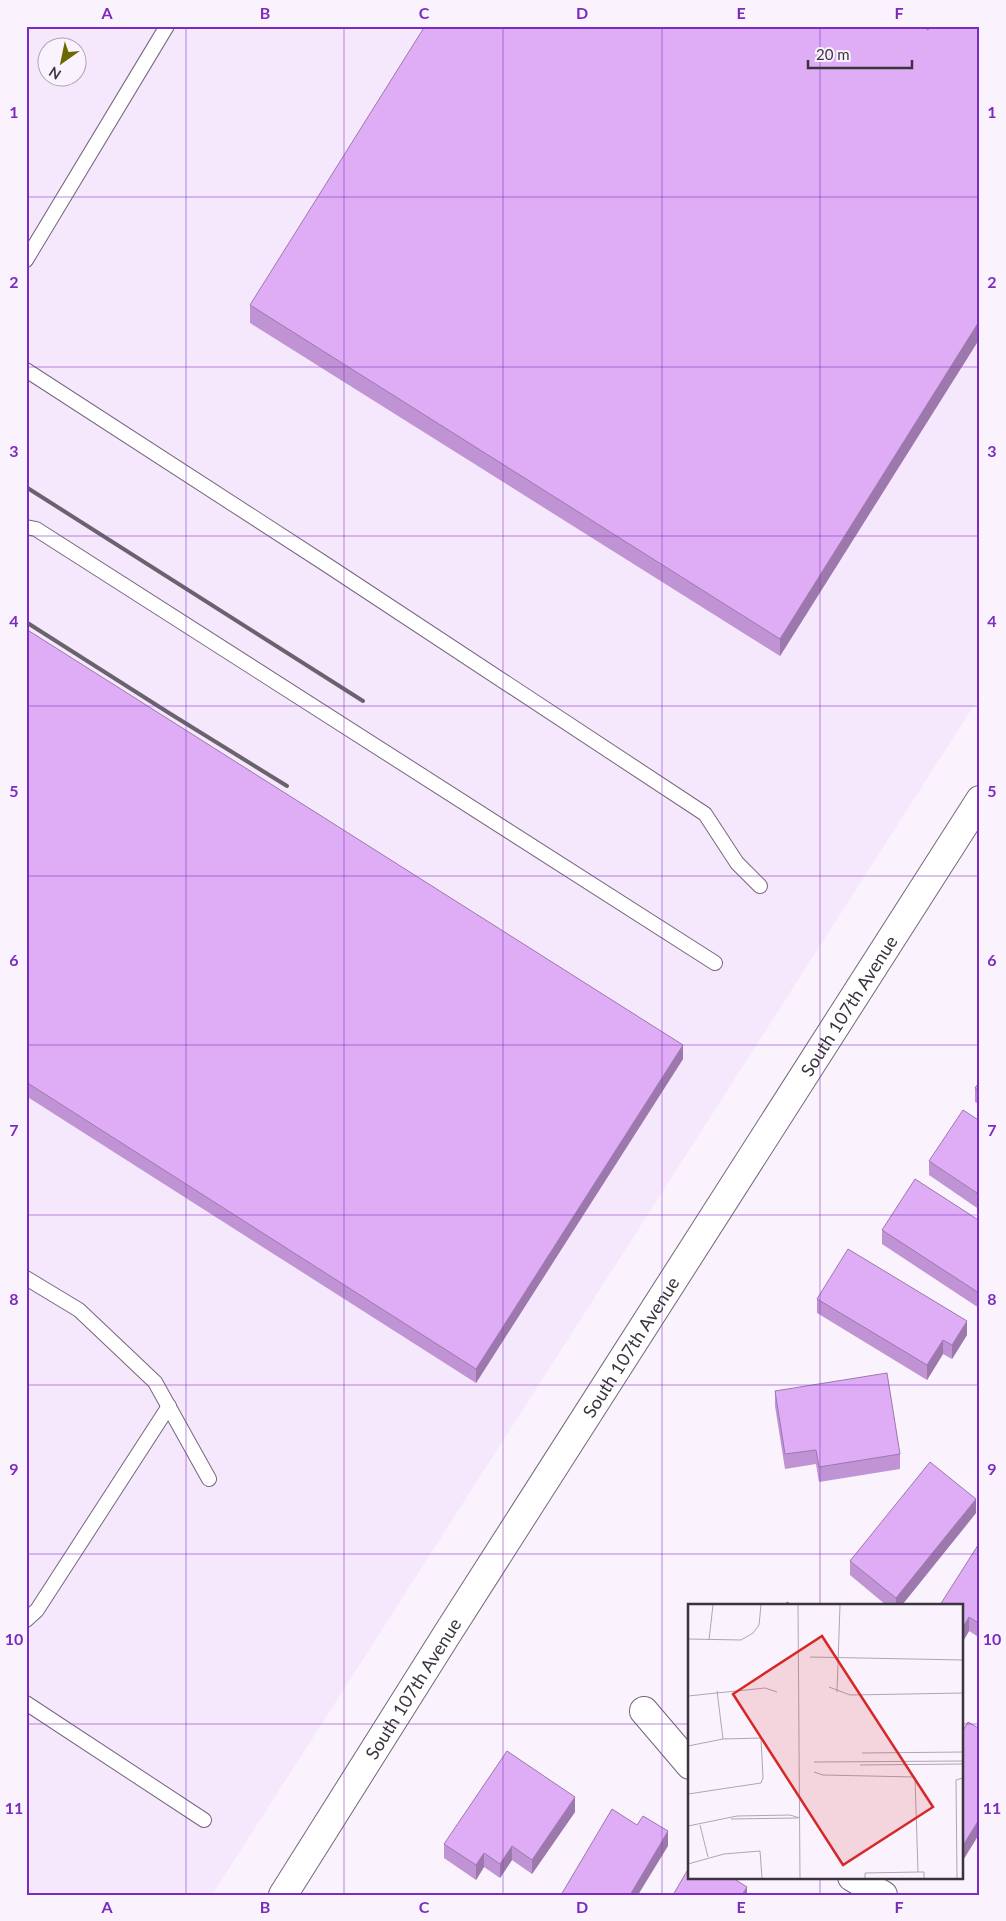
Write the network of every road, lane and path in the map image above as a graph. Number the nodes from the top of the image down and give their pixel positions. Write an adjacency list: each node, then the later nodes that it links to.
1 (167, 26): 2 (lane)
2 (26, 260)
3 (26, 370): 6 (lane)
4 (26, 528): 7 (lane)
5 (980, 800): 17 (main road, South 107th Avenue)
6 (760, 886)
7 (715, 963)
8 (26, 1278): 9 (lane)
9 (169, 1406): 10 (lane); 11 (lane)
10 (209, 1479)
11 (26, 1620)
12 (26, 1703): 15 (lane)
13 (644, 1711): 14 (main road)
14 (688, 1763)
15 (204, 1820)
16 (854, 1878): 18 (main road)
17 (283, 1895)
18 (883, 1895)

